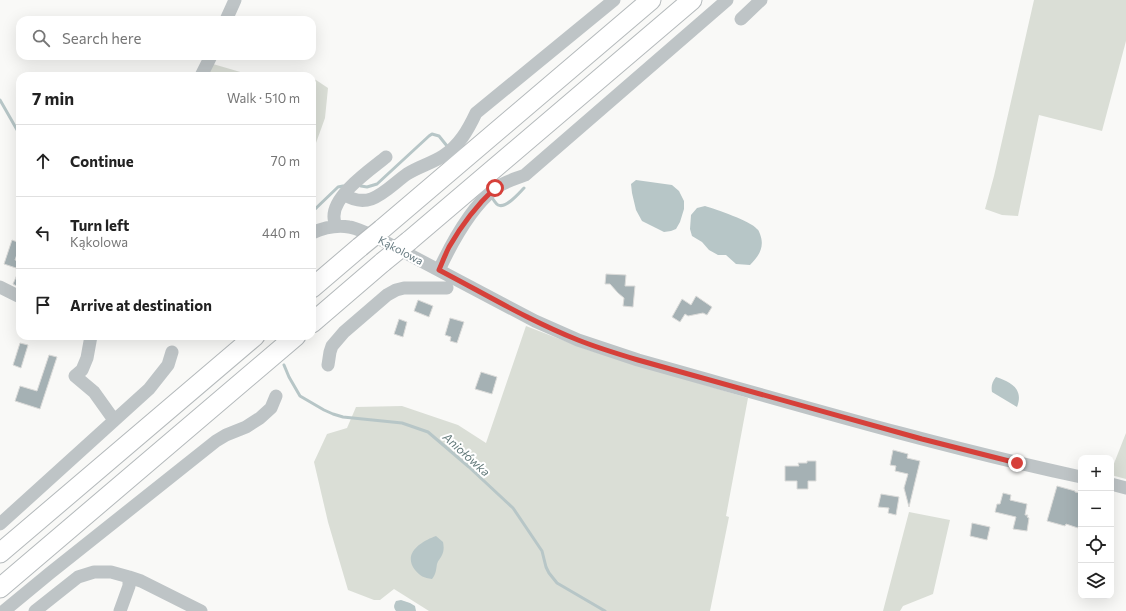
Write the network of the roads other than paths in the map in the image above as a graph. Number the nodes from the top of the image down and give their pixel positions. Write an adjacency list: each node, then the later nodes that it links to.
1 (235, 0): 7 (street)
2 (614, 0): 12 (street)
3 (651, 0): 16 (highway, bridge)
4 (692, 0): 20 (highway, bridge)
5 (727, 0): 15 (street)
6 (761, 0): 8 (street)
7 (228, 16)
8 (741, 19)
9 (208, 60): 10 (street)
10 (203, 72)
11 (386, 157): 12 (street)
12 (344, 194): 13 (street)
13 (335, 226): 14 (street, Kąkolowa); 15 (street, Kąkolowa)
14 (316, 231)
15 (439, 270): 28 (street, Kąkolowa)
16 (316, 285)
17 (0, 287): 19 (street)
18 (447, 288): 25 (street)
19 (16, 295)
20 (316, 319)
21 (90, 340): 27 (street)
22 (250, 340): 32 (highway)
23 (291, 340): 34 (highway)
24 (172, 352): 27 (street)
25 (328, 365)
26 (276, 396): 35 (street)
27 (114, 420): 31 (street)
28 (1078, 476)
29 (1114, 485): 30 (street)
30 (1126, 488)
31 (0, 524)
32 (0, 553)
33 (129, 577): 36 (street); 37 (street); 38 (street)
34 (0, 588)
35 (4, 611)
36 (35, 611)
37 (120, 611)
38 (202, 611)

